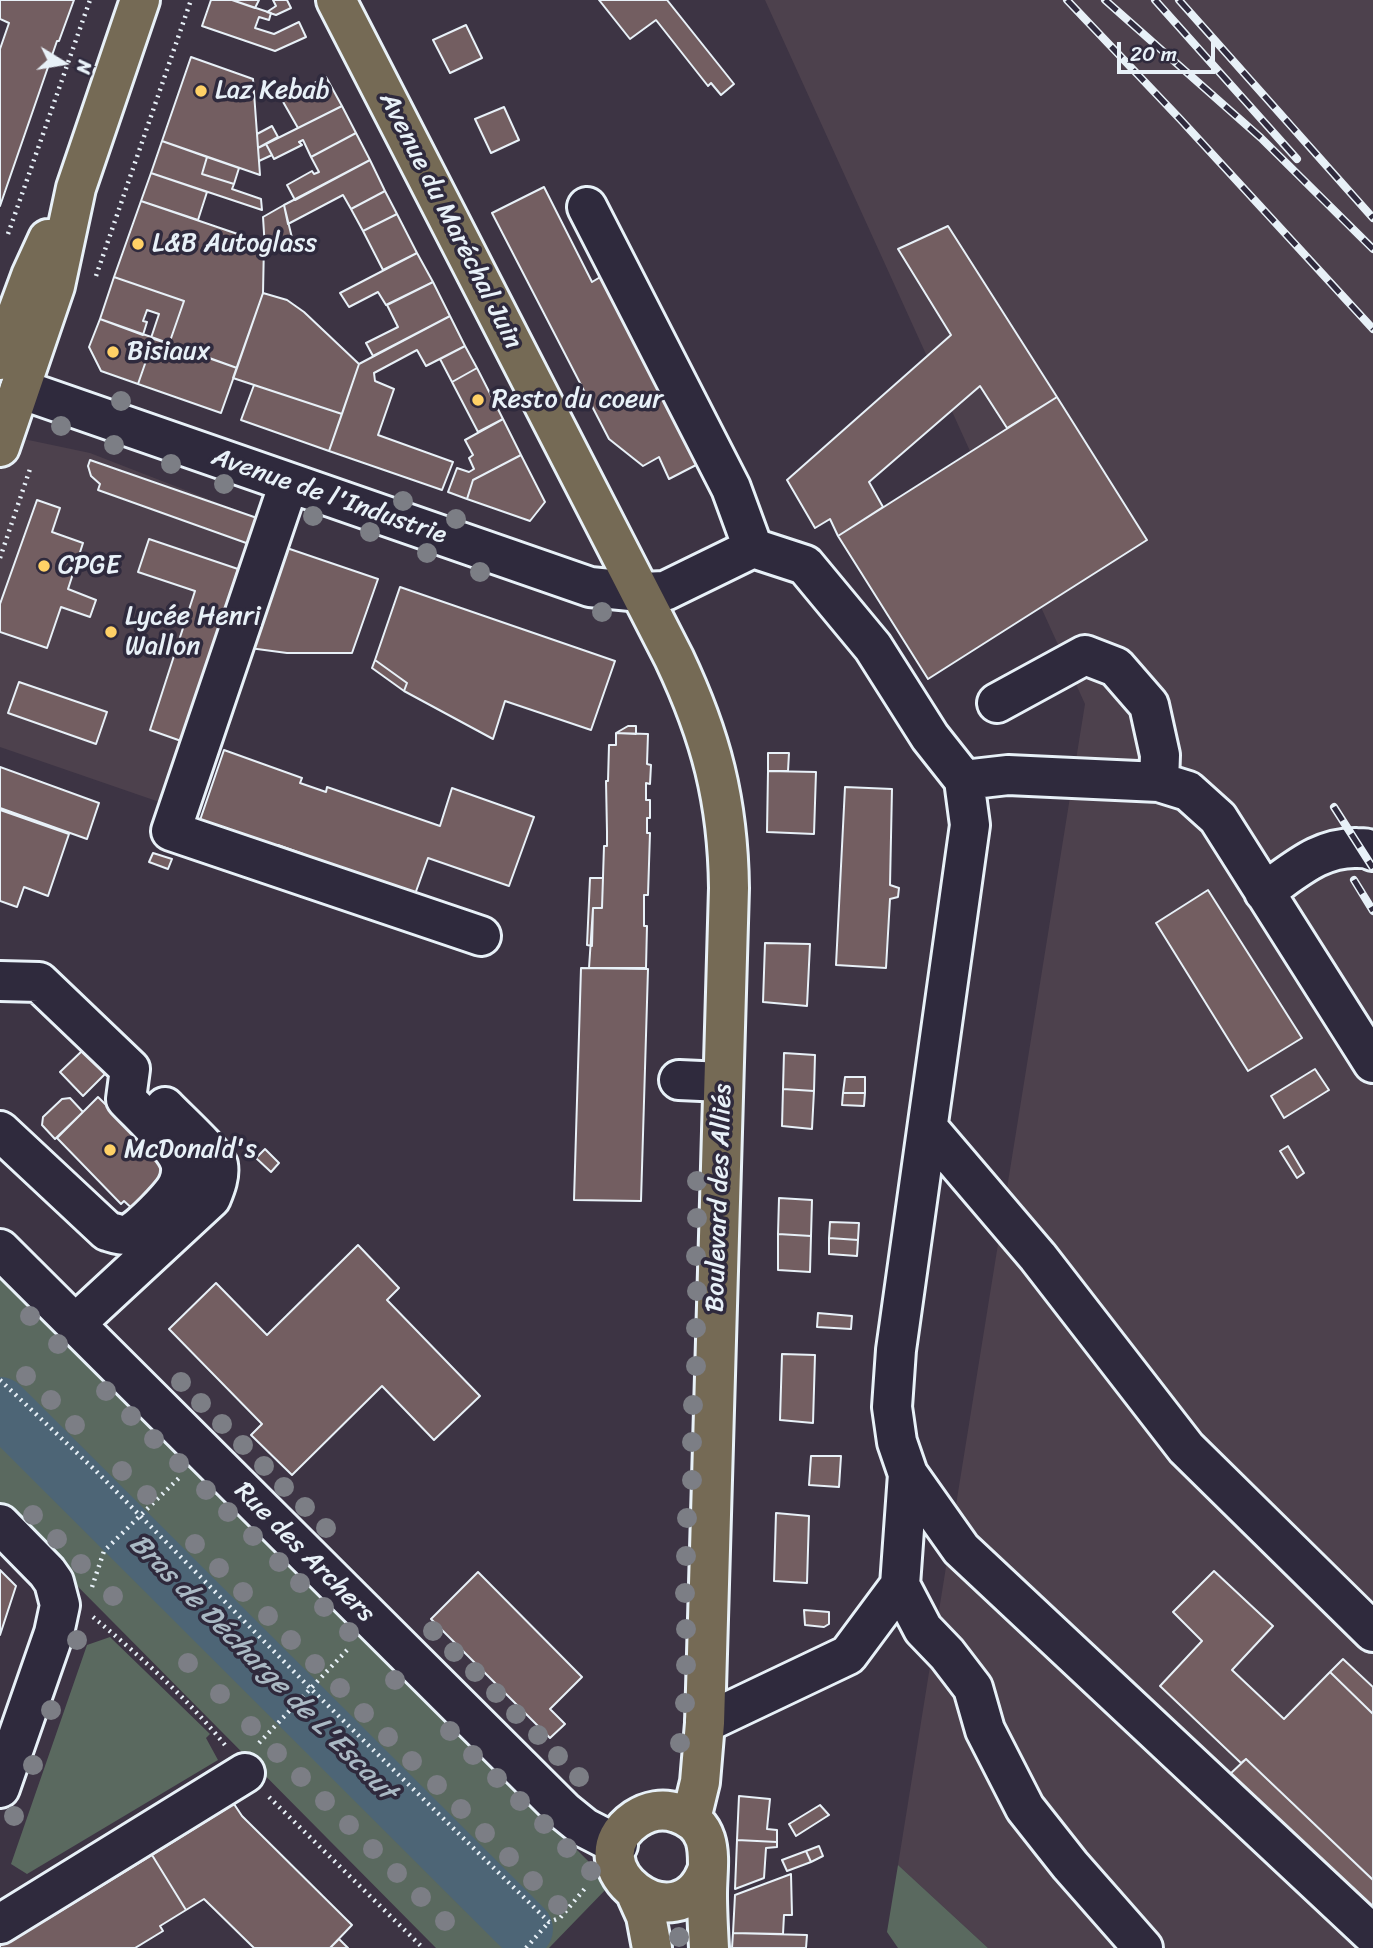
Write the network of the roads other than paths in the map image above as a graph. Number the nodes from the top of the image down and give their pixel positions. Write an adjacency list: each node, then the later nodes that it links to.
1 (140, 0): 4 (main road)
2 (336, 0): 8 (main road, Avenue du Maréchal Juin)
3 (587, 207): 7 (street)
4 (10, 375): 5 (main road); 6 (street, Avenue de l'Industrie)
5 (0, 447)
6 (289, 483): 8 (street, Avenue de l'Industrie); 14 (street)
7 (754, 548): 8 (street, Avenue de l'Industrie); 10 (street)
8 (641, 592): 19 (main road, Boulevard des Alliés)
9 (997, 703): 11 (street)
10 (964, 780): 11 (street); 20 (street)
11 (1159, 782): 13 (street)
12 (1373, 851): 13 (street)
13 (1264, 892): 16 (street)
14 (481, 936)
15 (0, 981): 17 (street)
16 (1373, 1063)
17 (130, 1069): 21 (street); 23 (street)
18 (679, 1080): 19 (street)
19 (723, 1082): 28 (main road, Boulevard des Alliés)
20 (928, 1128): 24 (street); 27 (street)
21 (4, 1141)
22 (0, 1249): 23 (street, Rue des Archers)
23 (75, 1324): 32 (street, Rue des Archers)
24 (908, 1474): 26 (street); 36 (street)
25 (0, 1524): 30 (street)
26 (900, 1585): 28 (street); 39 (street)
27 (1373, 1632)
28 (705, 1723): 31 (main road, Boulevard des Alliés)
29 (245, 1773): 35 (street)
30 (0, 1787)
31 (691, 1819): 32 (main road); 33 (main road)
32 (618, 1845): 34 (main road)
33 (707, 1871): 34 (main road); 38 (main road)
34 (637, 1896): 37 (main road)
35 (0, 1924)
36 (1373, 1935)
37 (652, 1948)
38 (709, 1948)
39 (1143, 1948)

